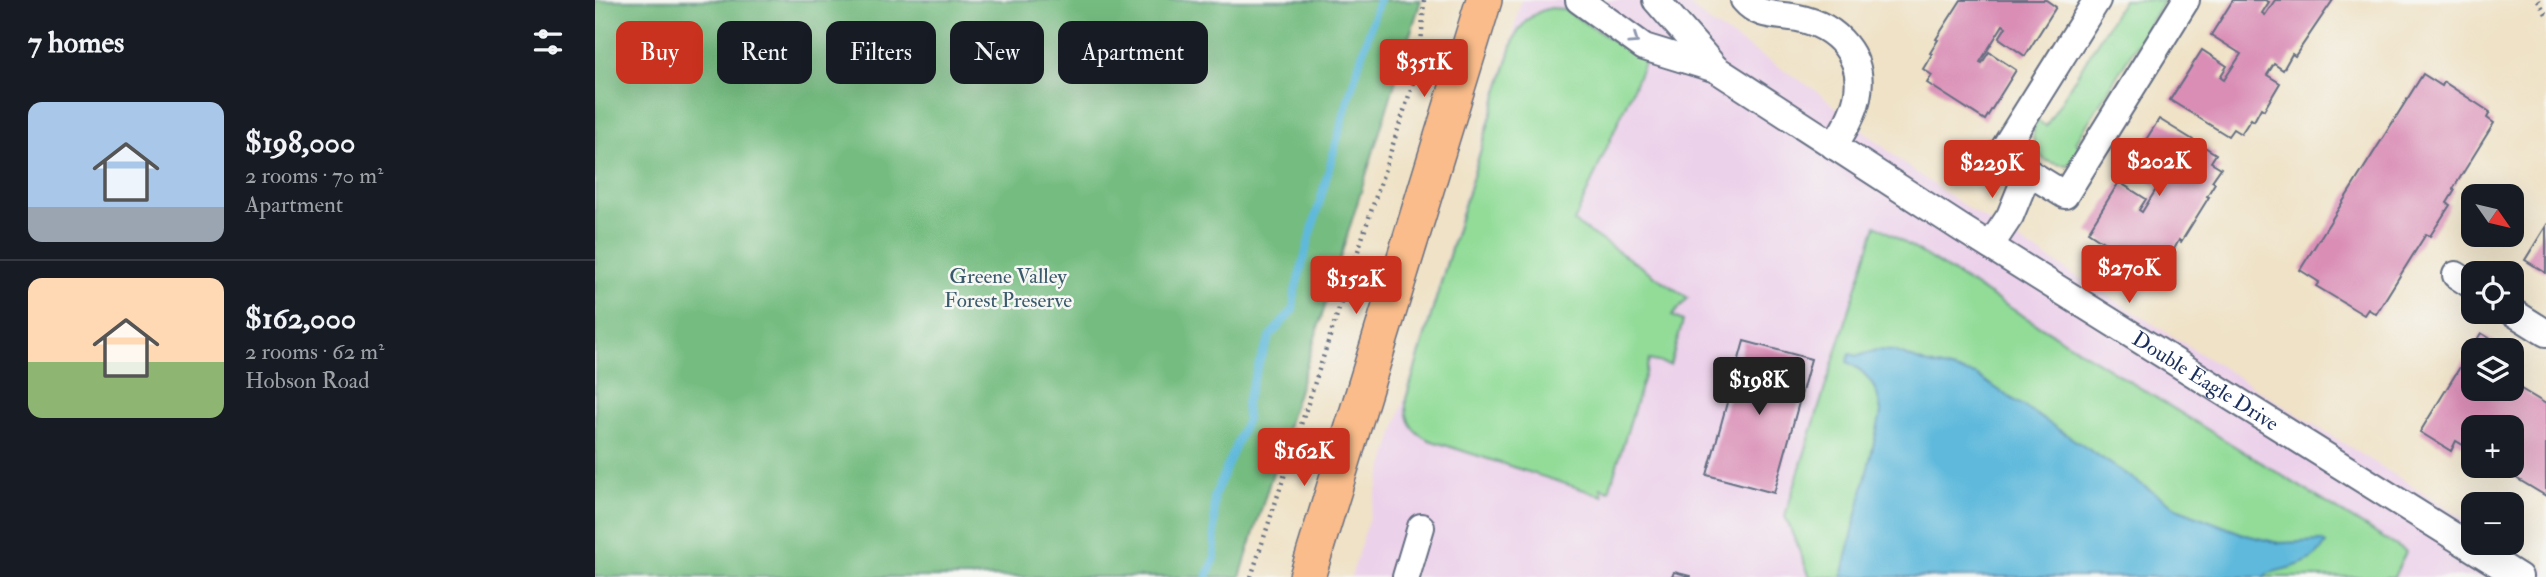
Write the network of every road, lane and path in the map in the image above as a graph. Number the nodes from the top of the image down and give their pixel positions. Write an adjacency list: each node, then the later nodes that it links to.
1 (1425, 0): 17 (path)
2 (1484, 0): 18 (main road)
3 (1579, 0): 10 (street, Double Eagle Drive, one-way to 10)
4 (1656, 0): 10 (street, Double Eagle Drive)
5 (1744, 0): 11 (street)
6 (2097, 0): 12 (street)
7 (2186, 0): 12 (street)
8 (2538, 0): 9 (path)
9 (2546, 14)
10 (1716, 69): 11 (street, Double Eagle Drive)
11 (1834, 146): 13 (street, Double Eagle Drive)
12 (2028, 172): 13 (street)
13 (1990, 246): 20 (street, Double Eagle Drive)
14 (2524, 319): 15 (street)
15 (2546, 333)
16 (1421, 527): 19 (street)
17 (1251, 577)
18 (1307, 577)
19 (1406, 577)
20 (2519, 577)

